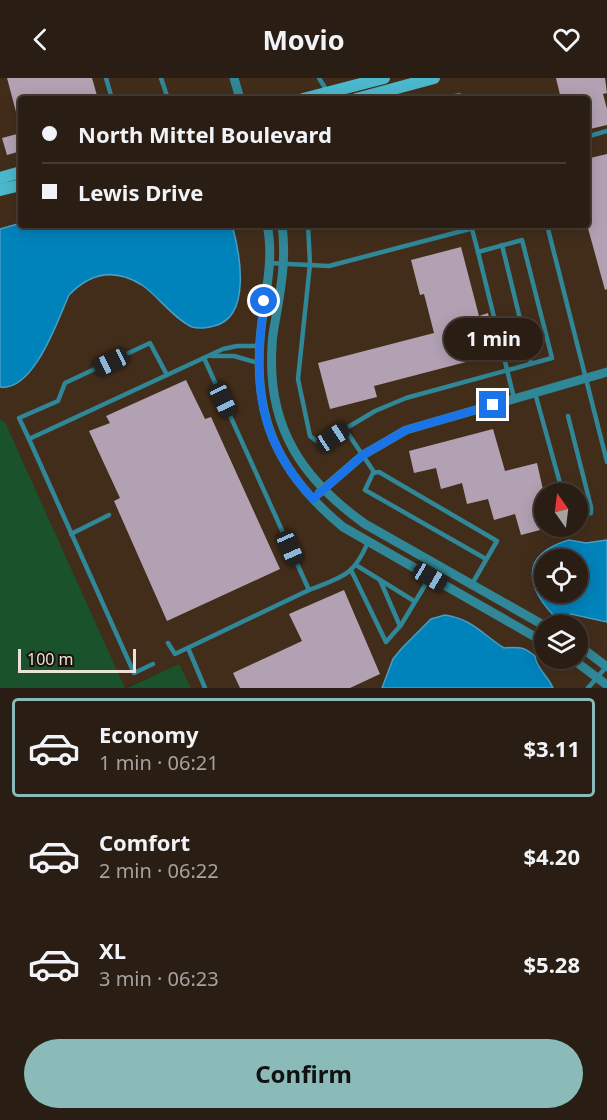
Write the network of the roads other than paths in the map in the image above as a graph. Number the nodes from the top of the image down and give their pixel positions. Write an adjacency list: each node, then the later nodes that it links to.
1 (106, 78): 8 (lane)
2 (161, 78): 9 (lane)
3 (234, 78): 10 (street)
4 (319, 78): 7 (lane)
5 (381, 78): 7 (main road)
6 (435, 78): 12 (main road)
7 (328, 93): 11 (main road)
8 (111, 96)
9 (167, 96)
10 (239, 96)
11 (316, 96)
12 (367, 96)
13 (607, 131): 14 (lane)
14 (590, 136)
15 (18, 174): 16 (main road)
16 (0, 185): 17 (main road)
17 (18, 185)
18 (267, 228): 26 (street)
19 (282, 228): 27 (street)
20 (308, 228): 28 (lane)
21 (475, 228): 23 (lane)
22 (548, 228): 36 (lane)
23 (472, 229): 25 (lane); 28 (lane)
24 (502, 245): 25 (lane); 32 (lane); 32 (lane)
25 (478, 252): 33 (lane)
26 (269, 263): 27 (lane); 29 (street)
27 (284, 263): 28 (lane); 47 (street)
28 (310, 264): 40 (lane)
29 (259, 346): 30 (lane); 31 (street)
30 (206, 357): 31 (lane); 35 (lane); 60 (lane)
31 (258, 363): 49 (street)
32 (531, 364): 33 (lane)
33 (508, 370): 38 (lane); 40 (lane)
34 (607, 372): 36 (street)
35 (167, 375): 41 (lane); 41 (lane)
36 (585, 379): 37 (street); 43 (lane)
37 (535, 393): 38 (street); 45 (lane)
38 (514, 399): 42 (street)
39 (568, 416): 46 (lane)
40 (345, 429): 42 (lane)
41 (29, 439): 52 (lane)
42 (363, 455): 44 (lane); 47 (street)
43 (607, 462)
44 (375, 471): 54 (lane); 54 (lane)
45 (560, 483)
46 (585, 483)
47 (323, 490): 49 (street); 59 (street)
48 (588, 495): 50 (lane)
49 (313, 499): 53 (street)
50 (588, 514)
51 (109, 515): 52 (lane)
52 (71, 534): 68 (lane)
53 (368, 542): 55 (lane); 57 (street)
54 (486, 559): 59 (lane)
55 (356, 565): 56 (lane); 58 (lane)
56 (351, 570): 60 (lane); 63 (lane)
57 (430, 577): 61 (lane); 64 (street)
58 (380, 580): 61 (lane); 63 (lane)
59 (472, 584): 62 (street)
60 (309, 590): 66 (lane)
61 (414, 601): 63 (lane)
62 (534, 620)
63 (400, 626)
64 (534, 636)
65 (168, 643): 66 (lane)
66 (188, 648): 73 (lane)
67 (588, 653): 69 (street)
68 (153, 664)
69 (607, 667): 71 (lane)
70 (586, 669): 71 (street)
71 (597, 677): 72 (street); 74 (lane)
72 (607, 685)
73 (205, 688)
74 (588, 688)

